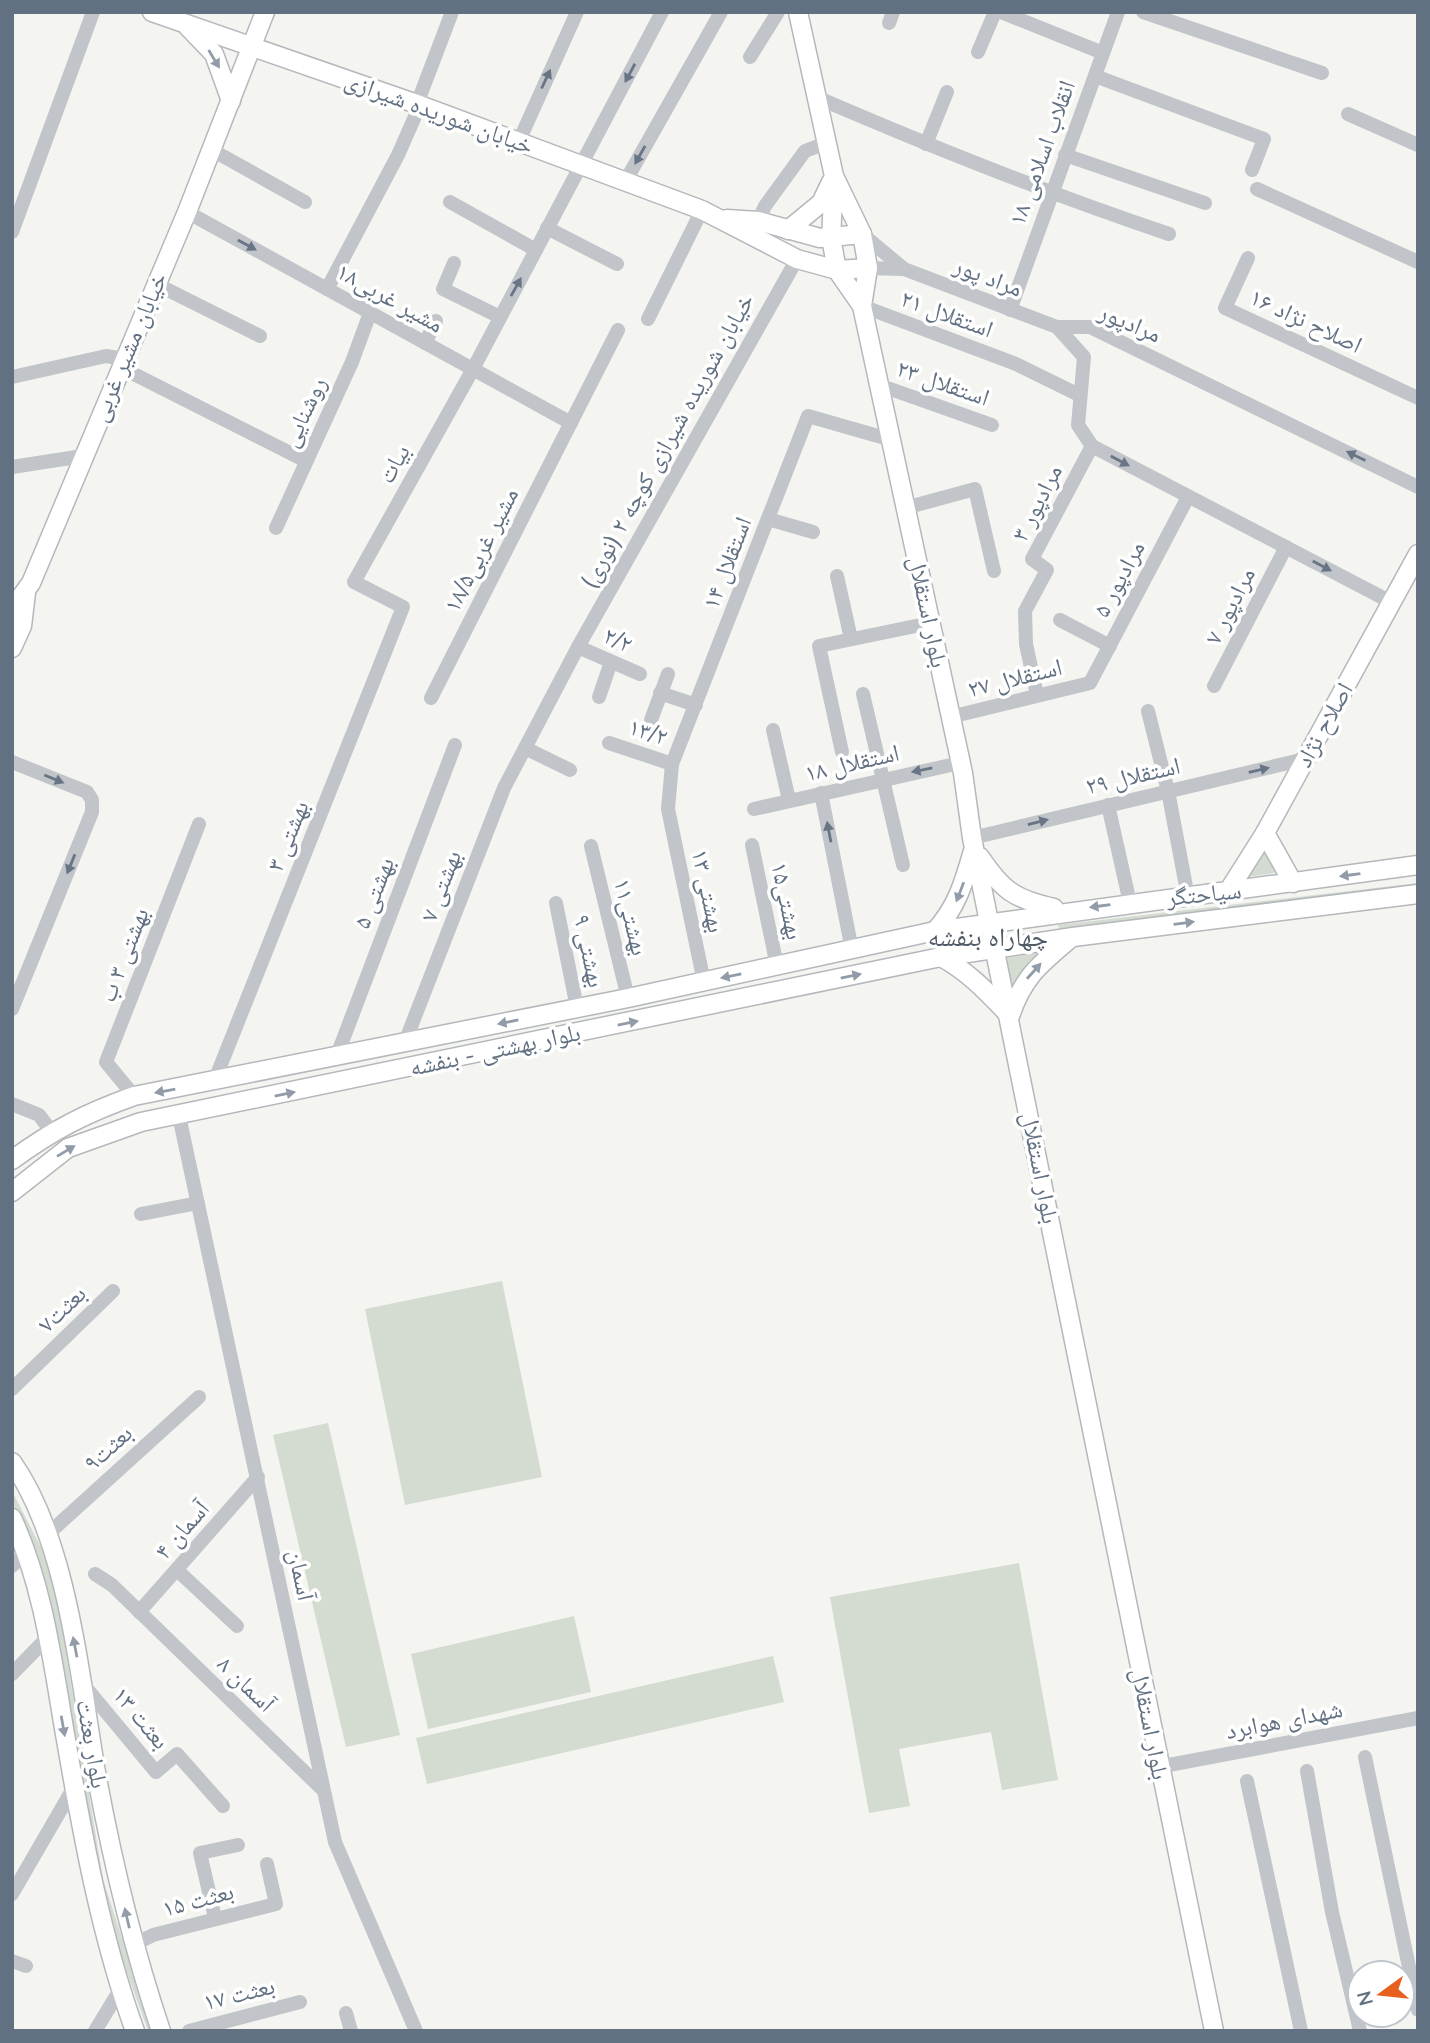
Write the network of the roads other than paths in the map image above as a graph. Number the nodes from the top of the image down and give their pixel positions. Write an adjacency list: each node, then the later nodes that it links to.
1 (93, 12): 47 (street)
2 (152, 12): 14 (main road, خیابان شوریده شیرازی)
3 (265, 12): 15 (main road, خیابان مشیر غربی)
4 (452, 12): 24 (street)
5 (577, 12): 26 (street, one-way to 5)
6 (721, 12): 35 (street, one-way to 35)
7 (778, 12): 18 (street)
8 (798, 12): 22 (main road, بلوار استقلال)
9 (995, 12): 16 (street)
10 (1001, 12): 17 (street)
11 (1118, 12): 17 (street, ۱۸ انقلاب اسلامی)
12 (1143, 12): 19 (street)
13 (662, 13): 32 (street, بیات, one-way to 32)
14 (185, 24): 15 (main road, خیابان شوریده شیرازی); 23 (main road, one-way to 23)
15 (253, 47): 23 (main road, خیابان مشیر غربی); 24 (main road, خیابان شوریده شیرازی)
16 (978, 52)
17 (1103, 53): 20 (street, ۱۸ انقلاب اسلامی)
18 (750, 57)
19 (1322, 73)
20 (1095, 76): 31 (street, ۱۸ انقلاب اسلامی); 33 (street)
21 (947, 92): 28 (street)
22 (816, 97): 27 (main road, بلوار استقلال); 28 (street)
23 (231, 101): 30 (main road, خیابان مشیر غربی)
24 (418, 104): 26 (main road, خیابان شوریده شیرازی); 61 (street)
25 (1348, 114): 29 (street)
26 (519, 141): 32 (main road, خیابان شوریده شیرازی)
27 (826, 143): 34 (main road, بلوار استقلال); 44 (street)
28 (926, 145): 37 (street)
29 (1418, 145)
30 (212, 150): 38 (street); 42 (main road, خیابان مشیر غربی)
31 (1065, 155): 37 (street, ۱۸ انقلاب اسلامی); 40 (street)
32 (582, 165): 35 (main road, خیابان شوریده شیرازی); 45 (street, بیات)
33 (1252, 170)
34 (834, 176): 46 (main road); 48 (main road, بلوار استقلال); 50 (main road, بلوار استقلال)
35 (625, 182): 41 (main road, خیابان شوریده شیرازی)
36 (1256, 189): 54 (street)
37 (1051, 193): 49 (street); 63 (street, ۱۸ انقلاب اسلامی)
38 (305, 202)
39 (450, 202): 51 (street)
40 (1205, 203)
41 (702, 210): 43 (main road, خیابان شوریده شیرازی); 66 (street)
42 (187, 212): 60 (main road, خیابان مشیر غربی); 61 (street, مشیر غربی۱۸, one-way to 61)
43 (724, 219): 44 (main road, خیابان شوریده شیرازی); 52 (main road, خیابان شوریده شیرازی)
44 (758, 221): 46 (main road, خیابان شوریده شیرازی)
45 (547, 228): 51 (street, بیات); 56 (street)
46 (788, 230): 50 (main road, خیابان شوریده شیرازی)
47 (12, 232)
48 (862, 234): 50 (main road, خیابان شوریده شیرازی); 57 (main road, بلوار استقلال); 58 (street, مراد پور)
49 (1169, 234)
50 (831, 238): 59 (main road, بلوار استقلال)
51 (536, 250): 65 (street, بیات, one-way to 51)
52 (797, 258): 59 (main road, خیابان شوریده شیرازی); 103 (street, خیابان شوریده شیرازی کوچه ۲ (نوری))
53 (1248, 258): 77 (street, ۱۶ اصلاح نژاد)
54 (1418, 262)
55 (454, 263): 65 (street)
56 (617, 264)
57 (867, 268): 58 (street, مراد پور); 59 (main road, خیابان شوریده شیرازی); 62 (main road, بلوار استقلال)
58 (904, 269): 63 (street, مراد پور)
59 (837, 270): 62 (main road, بلوار استقلال)
60 (156, 284): 70 (street); 72 (main road, خیابان مشیر غربی)
61 (327, 289): 64 (street, مشیر غربی۱۸)
62 (862, 306): 75 (main road, بلوار استقلال); 76 (street, ۲۱ استقلال)
63 (1010, 310): 68 (street, مراد پور)
64 (370, 313): 71 (street, مشیر غربی۱۸); 83 (street, روشنایی)
65 (499, 317): 73 (street, بیات)
66 (648, 319)
67 (436, 321): 71 (street)
68 (1057, 327): 76 (street, مرادپور); 85 (street, مرادپور, one-way to 68)
69 (618, 330): 78 (street, مشیر غربی۱۸/۵)
70 (260, 336)
71 (425, 343): 73 (street, مشیر غربی۱۸)
72 (122, 363): 74 (street); 82 (main road, خیابان مشیر غربی); 83 (street)
73 (473, 369): 78 (street, مشیر غربی۱۸); 97 (street, بیات)
74 (12, 377)
75 (879, 384): 79 (street, ۲۳ استقلال); 80 (main road, بلوار استقلال)
76 (1079, 395): 81 (street, مرادپور)
77 (1418, 398)
78 (571, 423): 114 (street, مشیر غربی۱۸/۵)
79 (992, 425)
80 (892, 440): 87 (main road, بلوار استقلال); 88 (street, استقلال ۱۴)
81 (1092, 446): 86 (street, one-way to 86); 112 (street, ۳ مرادپور)
82 (83, 456): 84 (street); 95 (main road, خیابان مشیر غربی)
83 (306, 461): 89 (street, روشنایی)
84 (12, 467)
85 (1418, 486)
86 (1188, 496): 91 (street); 102 (street, ۵ مرادپور)
87 (905, 508): 93 (street); 100 (main road, بلوار استقلال)
88 (768, 519): 90 (street); 115 (street, استقلال ۱۴)
89 (276, 528)
90 (813, 533)
91 (1286, 547): 96 (street, one-way to 96); 109 (street, ۷ مرادپور)
92 (1418, 554): 96 (main road, اصلاح نژاد)
93 (994, 571)
94 (837, 576): 101 (street)
95 (19, 590): 98 (main road, خیابان مشیر غربی); 104 (main road, خیابان مشیر غربی)
96 (1391, 602): 124 (main road, اصلاح نژاد)
97 (403, 607): 166 (street, بهشتی ۳)
98 (12, 609)
99 (1060, 620): 102 (street)
100 (930, 623): 101 (street); 117 (main road, بلوار استقلال)
101 (851, 639): 123 (street)
102 (1110, 646): 108 (street, ۵ مرادپور)
103 (578, 647): 105 (street, ۲/۲); 122 (street, خیابان شوریده شیرازی کوچه ۲ (نوری))
104 (12, 648)
105 (611, 662): 106 (street, ۲/۲); 113 (street)
106 (640, 674)
107 (668, 674): 110 (street)
108 (1090, 683): 112 (street, ۲۷ استقلال)
109 (1214, 687)
110 (660, 693): 115 (street); 118 (street)
111 (863, 694): 129 (street)
112 (1037, 695): 117 (street, ۲۷ استقلال)
113 (599, 697)
114 (431, 698)
115 (696, 705): 127 (street, استقلال ۱۴)
116 (1149, 711): 130 (street)
117 (950, 717): 126 (main road, بلوار استقلال)
118 (651, 720)
119 (773, 730): 132 (street)
120 (609, 743): 127 (street, ۱۳/۲)
121 (455, 745): 165 (street, بهشتی ۵)
122 (525, 748): 128 (street); 163 (street, بهشتی ۷)
123 (842, 752)
124 (1305, 759): 130 (street, ۲۹ استقلال, one-way to 124); 137 (main road, اصلاح نژاد)
125 (12, 762): 160 (street, one-way to 160)
126 (960, 763): 129 (street, استقلال ۱۸, one-way to 129); 138 (main road, بلوار استقلال)
127 (672, 764): 134 (street, استقلال ۱۴)
128 (570, 769)
129 (883, 778): 131 (street, استقلال ۱۸); 141 (street)
130 (1168, 791): 133 (street, ۲۹ استقلال); 146 (street)
131 (821, 793): 132 (street, استقلال ۱۸); 153 (street, one-way to 131)
132 (789, 800): 135 (street, استقلال ۱۸)
133 (1108, 805): 138 (street, ۲۹ استقلال, one-way to 133); 147 (street)
134 (668, 809): 157 (street, بهشتی ۱۳)
135 (754, 809)
136 (199, 824): 167 (street, بهشتی ۳ ب)
137 (1265, 833): 143 (main road); 144 (main road, اصلاح نژاد)
138 (973, 843): 149 (main road); 150 (main road, بلوار استقلال); 151 (main road, one-way to 151)
139 (752, 845): 156 (street, بهشتی۱۵)
140 (591, 846): 158 (street, بهشتی۱۱)
141 (903, 865)
142 (1418, 865): 143 (main road, سیاحتگر, one-way to 143)
143 (1293, 883): 144 (main road, سیاحتگر)
144 (1227, 893): 146 (main road, سیاحتگر)
145 (1418, 894): 152 (main road, سیاحتگر, one-way to 145)
146 (1188, 897): 147 (main road, سیاحتگر)
147 (1130, 902): 149 (main road, سیاحتگر, one-way to 149)
148 (555, 903): 159 (street, بهشتی ۹)
149 (1068, 911): 150 (main road, سیاحتگر)
150 (990, 923): 151 (main road, بلوار بهشتی - بنفشه); 154 (main road, بلوار استقلال)
151 (935, 931): 153 (main road, بلوار بهشتی - بنفشه)
152 (1073, 937): 154 (main road, سیاحتگر); 161 (main road, one-way to 152)
153 (852, 950): 156 (main road, بلوار بهشتی - بنفشه)
154 (996, 950): 155 (main road, بلوار بهشتی - بنفشه); 161 (main road, بلوار استقلال)
155 (941, 957): 161 (main road); 164 (main road, بلوار بهشتی - بنفشه, one-way to 155)
156 (777, 966): 157 (main road, بلوار بهشتی - بنفشه, one-way to 157)
157 (704, 982): 158 (main road, بلوار بهشتی - بنفشه)
158 (628, 998): 159 (main road, بلوار بهشتی - بنفشه)
159 (577, 1008): 162 (main road, بلوار بهشتی - بنفشه, one-way to 162)
160 (12, 1009)
161 (1010, 1016): 193 (main road, بلوار استقلال)
162 (466, 1030): 163 (main road, بلوار بهشتی - بنفشه); 164 (main road)
163 (405, 1042): 165 (main road, بلوار بهشتی - بنفشه)
164 (471, 1055): 169 (main road, بلوار بهشتی - بنفشه, one-way to 164)
165 (336, 1058): 166 (main road, بلوار بهشتی - بنفشه)
166 (214, 1082): 167 (main road, بلوار بهشتی - بنفشه, one-way to 167)
167 (134, 1096): 170 (main road, بلوار بهشتی - بنفشه)
168 (12, 1104): 170 (street)
169 (179, 1116): 172 (main road, بلوار بهشتی - بنفشه, one-way to 169); 173 (street, آسمان)
170 (51, 1131): 171 (main road, بلوار بهشتی - بنفشه)
171 (12, 1160)
172 (12, 1192)
173 (198, 1203): 174 (street); 179 (street, آسمان)
174 (141, 1214)
175 (113, 1291): 176 (street, بعثت۷)
176 (12, 1389)
177 (199, 1397): 181 (street, بعثت۹)
178 (14, 1470): 181 (main road, بلوار بعثت)
179 (258, 1477): 184 (street, ۴ آسمان); 197 (street, آسمان)
180 (12, 1518): 182 (main road, بلوار بعثت)
181 (48, 1533): 190 (main road, بلوار بعثت, one-way to 181)
182 (27, 1550): 183 (street); 188 (main road, بلوار بعثت)
183 (12, 1566)
184 (177, 1570): 186 (street, ۴ آسمان); 187 (street)
185 (94, 1574): 186 (street, ۸ آسمان)
186 (139, 1612): 197 (street, ۸ آسمان)
187 (237, 1626)
188 (48, 1637): 189 (street); 196 (main road, بلوار بعثت, one-way to 196)
189 (12, 1674)
190 (82, 1683): 198 (street, ۱۳ بعثت); 203 (main road, بلوار بعثت, one-way to 190)
191 (1418, 1718): 193 (street, شهدای هوابرد)
192 (1365, 1757): 207 (street)
193 (1158, 1767): 215 (main road, بلوار استقلال)
194 (1307, 1771): 217 (street)
195 (1247, 1781): 216 (street)
196 (74, 1787): 201 (street); 204 (main road, بلوار بعثت)
197 (321, 1788): 214 (street, آسمان)
198 (223, 1806)
199 (238, 1845): 202 (street)
200 (267, 1864): 202 (street, بعثت ۱۵)
201 (12, 1894)
202 (215, 1918): 203 (street, بعثت ۱۵)
203 (133, 1945): 204 (main road); 211 (main road, بلوار بعثت)
204 (108, 1951): 205 (main road, بلوار بعثت)
205 (120, 1990): 209 (street); 210 (main road, بلوار بعثت)
206 (300, 2002): 212 (street, بعثت ۱۷)
207 (1418, 2010)
208 (346, 2013): 213 (street)
209 (95, 2031)
210 (135, 2031)
211 (160, 2031)
212 (189, 2031)
213 (351, 2031)
214 (416, 2031)
215 (1214, 2031)
216 (1301, 2031)
217 (1360, 2031)

